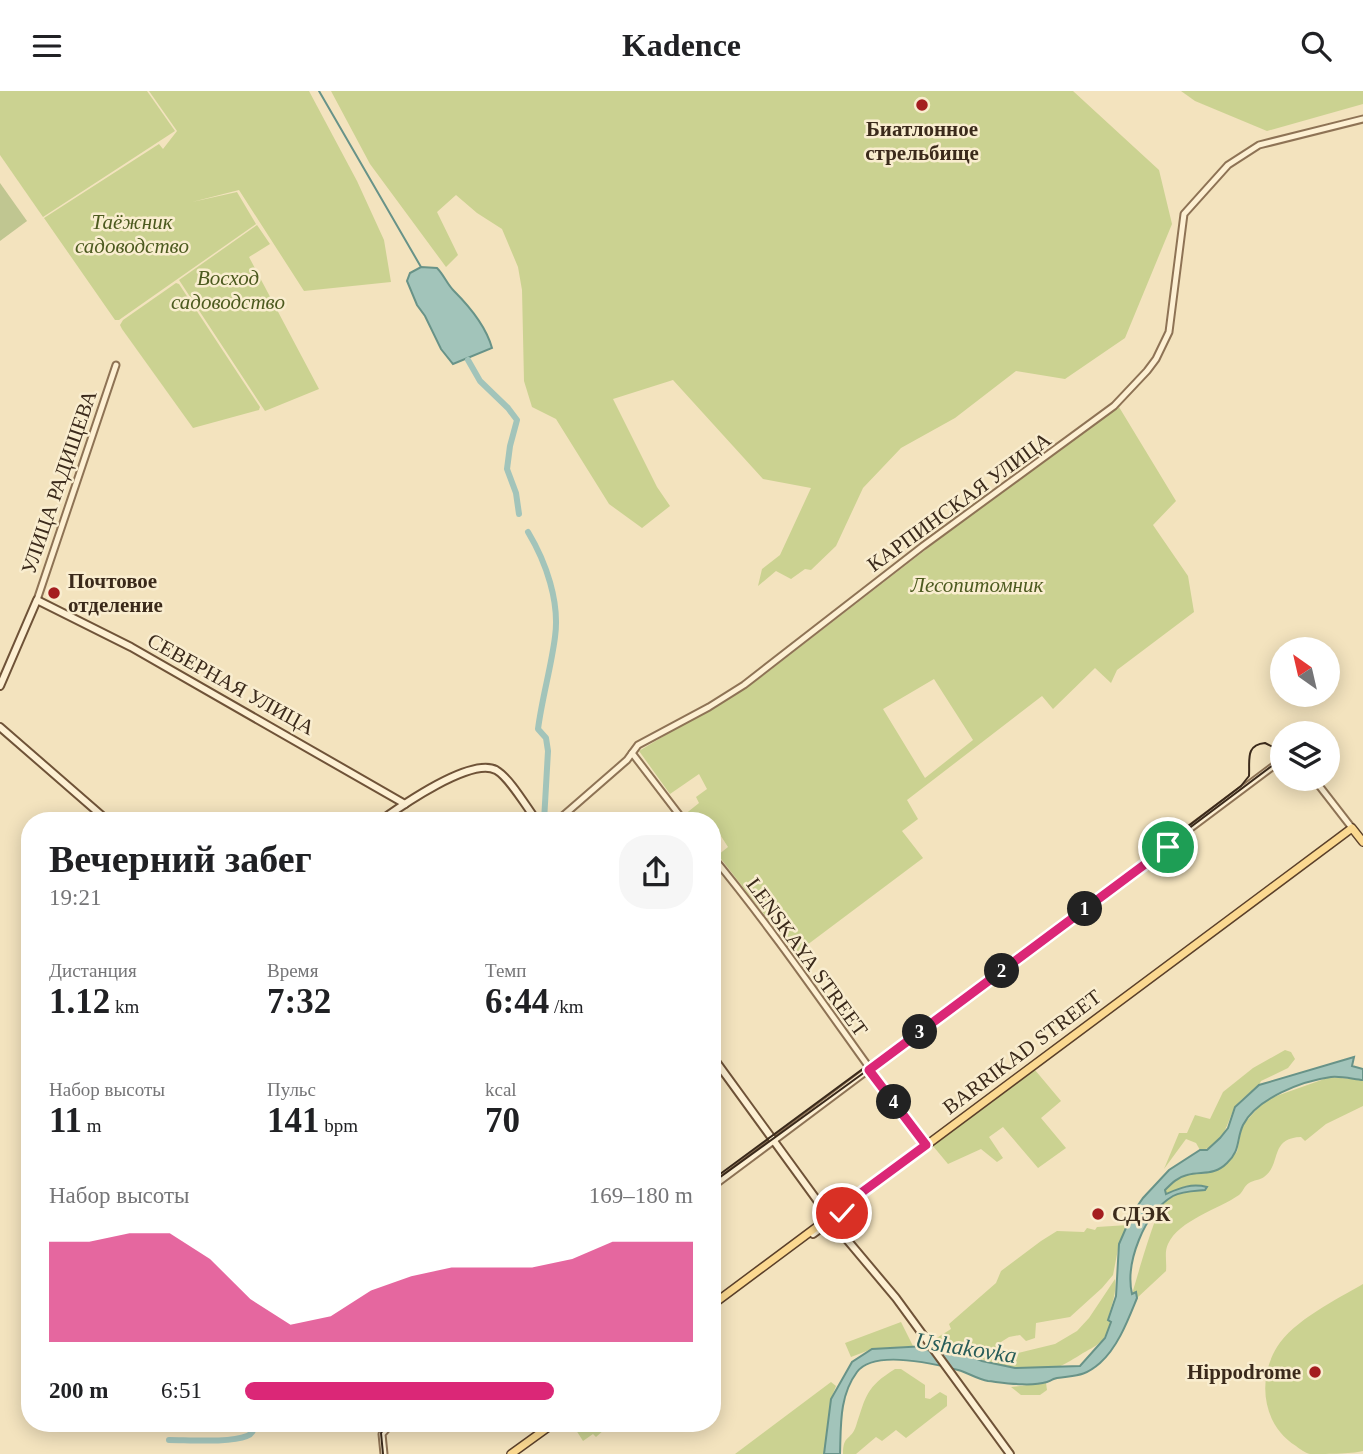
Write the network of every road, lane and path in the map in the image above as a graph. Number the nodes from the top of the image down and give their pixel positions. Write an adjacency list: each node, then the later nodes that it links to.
1 (1363, 119): 6 (street, КАРПИНСКАЯ УЛИЦА)
2 (116, 365): 3 (street, УЛИЦА РАДИЩЕВА)
3 (37, 600): 4 (main road, УЛИЦА РАДИЩЕВА); 9 (main road, СЕВЕРНАЯ УЛИЦА)
4 (0, 686)
5 (0, 727): 10 (main road)
6 (632, 753): 13 (street, КАРПИНСКАЯ УЛИЦА); 14 (street)
7 (1270, 769): 19 (street)
8 (1323, 791): 15 (street)
9 (405, 804): 11 (main road); 12 (main road)
10 (98, 812)
11 (393, 812)
12 (530, 812)
13 (567, 812)
14 (677, 812)
15 (1352, 828): 16 (main road); 21 (main road, BARRIKAD STREET)
16 (1363, 842)
17 (721, 867): 19 (street, LENSKAYA STREET)
18 (721, 1068): 20 (main road)
19 (869, 1070): 20 (street); 21 (street, LENSKAYA STREET)
20 (775, 1141): 22 (street); 24 (main road)
21 (926, 1145): 23 (main road, BARRIKAD STREET)
22 (721, 1180)
23 (846, 1204): 24 (main road, BARRIKAD STREET); 27 (main road)
24 (830, 1216): 25 (main road); 26 (main road, BARRIKAD STREET)
25 (838, 1229): 26 (main road); 27 (main road)
26 (784, 1251): 28 (main road, BARRIKAD STREET)
27 (871, 1268): 33 (main road)
28 (721, 1298)
29 (383, 1432): 31 (street)
30 (542, 1432): 32 (main road)
31 (384, 1454)
32 (511, 1454)
33 (1010, 1454)

